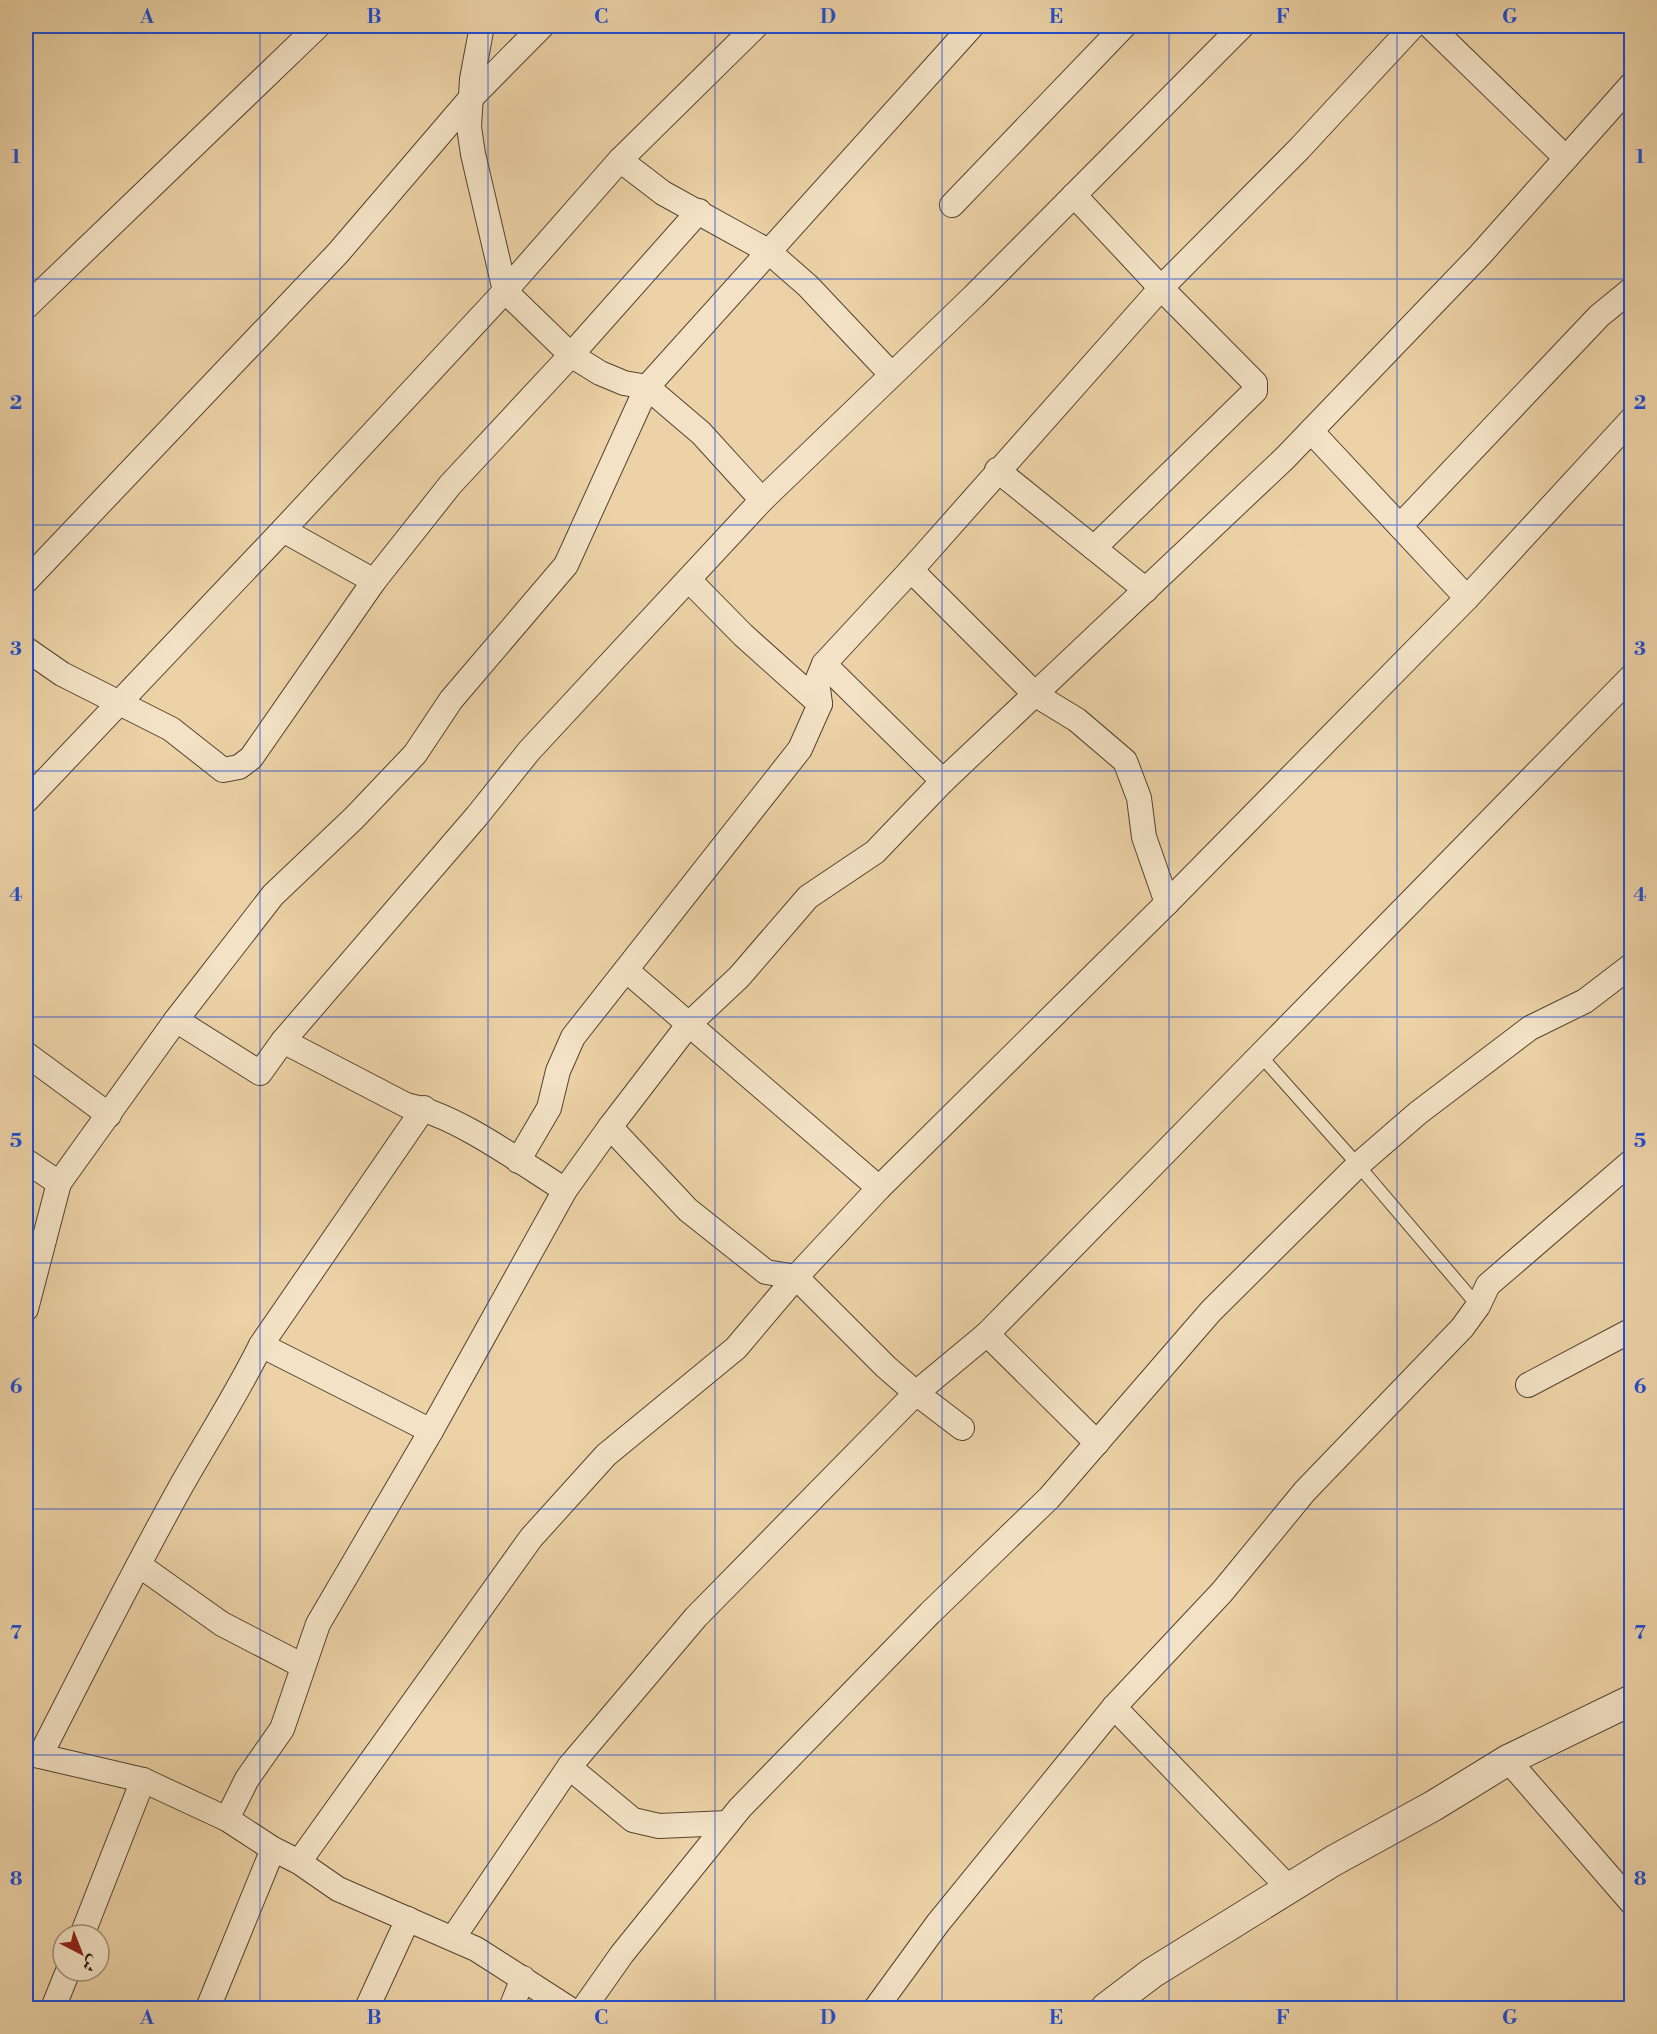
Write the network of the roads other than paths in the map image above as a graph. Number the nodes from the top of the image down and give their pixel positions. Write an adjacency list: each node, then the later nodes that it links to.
1 (318, 26): 21 (street)
2 (482, 26): 11 (street)
3 (542, 26): 11 (street)
4 (756, 26): 13 (street)
5 (972, 26): 17 (street)
6 (1124, 26): 15 (street)
7 (1242, 26): 14 (street)
8 (1413, 26): 18 (street)
9 (1430, 26): 12 (street)
10 (1632, 84): 12 (street)
11 (470, 99): 20 (street); 35 (street)
12 (1566, 158): 26 (street)
13 (620, 160): 16 (street); 20 (street)
14 (1074, 195): 18 (street); 23 (street)
15 (952, 205)
16 (699, 211): 17 (street); 22 (street)
17 (768, 251): 23 (street); 24 (street)
18 (1161, 288): 27 (street); 31 (street)
19 (1632, 289): 29 (street)
20 (505, 291): 22 (street); 30 (street)
21 (26, 307)
22 (572, 355): 24 (street); 34 (street)
23 (891, 374): 28 (street)
24 (647, 387): 28 (street); 49 (street)
25 (1632, 419): 37 (street)
26 (1311, 431): 29 (street); 36 (street)
27 (997, 471): 31 (street); 32 (street)
28 (762, 500): 33 (street)
29 (1400, 526): 37 (street)
30 (283, 530): 34 (street); 42 (street)
31 (1094, 548): 36 (street)
32 (910, 570): 39 (street); 41 (street)
33 (689, 580): 43 (street); 51 (street)
34 (374, 581): 42 (street)
35 (26, 582)
36 (1146, 590): 41 (street)
37 (1467, 598): 46 (street)
38 (26, 649): 42 (street)
39 (824, 664): 43 (street); 44 (street)
40 (1632, 676): 53 (street)
41 (1036, 695): 44 (street); 46 (street)
42 (119, 703): 45 (street)
43 (820, 704): 48 (street)
44 (943, 781): 50 (street)
45 (26, 801)
46 (1167, 903): 62 (street)
47 (1632, 965): 60 (street)
48 (626, 970): 50 (street); 58 (street)
49 (176, 1020): 51 (street); 55 (street)
50 (688, 1024): 56 (street); 62 (street)
51 (282, 1041): 54 (street)
52 (26, 1054): 55 (street)
53 (1260, 1055): 60 (lane); 68 (street)
54 (424, 1108): 58 (street); 69 (street)
55 (109, 1115): 61 (street)
56 (610, 1127): 63 (street); 64 (street)
57 (26, 1161): 61 (street)
58 (518, 1161): 63 (street)
59 (1632, 1161): 65 (street)
60 (1358, 1165): 65 (lane); 74 (street)
61 (59, 1183): 66 (street)
62 (879, 1188): 64 (street)
63 (565, 1190): 73 (street)
64 (796, 1277): 71 (street); 86 (street)
65 (1478, 1306): 78 (street)
66 (26, 1309)
67 (1632, 1330): 70 (street)
68 (987, 1334): 71 (street); 74 (street)
69 (261, 1345): 73 (street); 75 (street)
70 (1528, 1385)
71 (916, 1393): 72 (street); 81 (street)
72 (962, 1428)
73 (431, 1431): 76 (street)
74 (1096, 1443): 84 (street)
75 (139, 1565): 76 (street); 79 (street)
76 (303, 1666): 83 (street)
77 (1632, 1700): 80 (street)
78 (1114, 1707): 87 (street); 100 (street)
79 (33, 1754): 82 (street)
80 (1508, 1760): 87 (street); 88 (street)
81 (569, 1767): 84 (street); 91 (street)
82 (143, 1780): 83 (street); 90 (street)
83 (227, 1819): 85 (street)
84 (728, 1823): 99 (street)
85 (273, 1849): 86 (street); 95 (street)
86 (298, 1862): 89 (street)
87 (1289, 1888): 101 (street)
88 (1632, 1903)
89 (408, 1919): 91 (street); 96 (street)
90 (87, 1923)
91 (453, 1938): 92 (street)
92 (523, 1978): 97 (street); 98 (street)
93 (63, 1983): 94 (street)
94 (53, 2008)
95 (208, 2008)
96 (368, 2008)
97 (511, 2008)
98 (568, 2008)
99 (584, 2008)
100 (876, 2008)
101 (1106, 2008)

